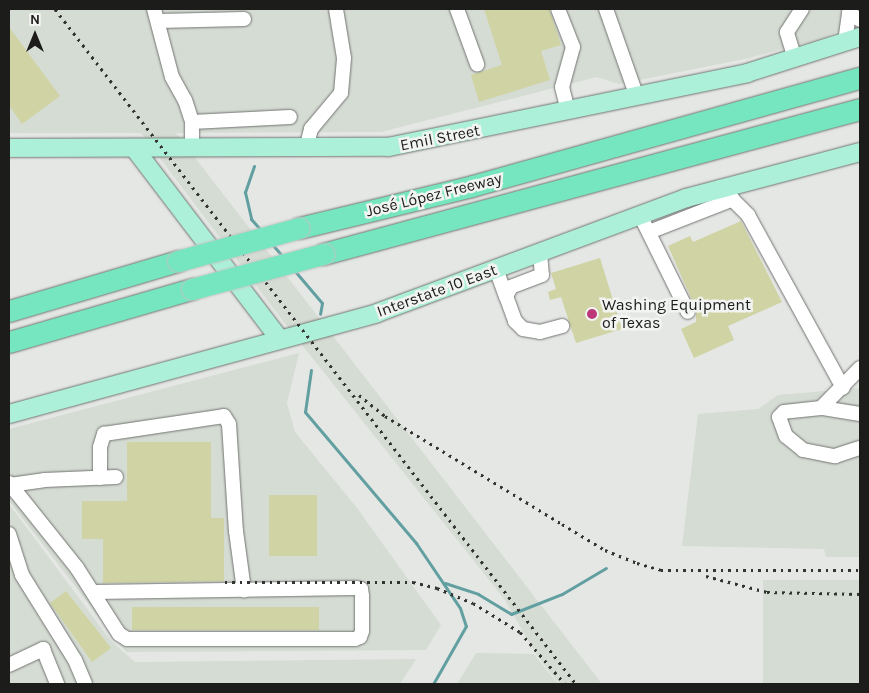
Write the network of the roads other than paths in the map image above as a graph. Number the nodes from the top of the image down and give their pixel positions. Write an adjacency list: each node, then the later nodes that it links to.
1 (336, 9): 21 (street)
2 (456, 9): 11 (street)
3 (558, 9): 15 (street)
4 (606, 9): 13 (street)
5 (802, 9): 10 (street)
6 (851, 14): 9 (street)
7 (156, 15): 8 (street); 17 (street)
8 (244, 19)
9 (853, 39): 10 (main road, Emil Street)
10 (795, 59): 13 (main road, Emil Street)
11 (477, 64)
12 (860, 78): 31 (highway, José López Freeway, bridge)
13 (637, 97): 15 (main road, Emil Street)
14 (860, 109): 35 (highway, José López Freeway, bridge)
15 (568, 112): 21 (main road, Emil Street)
16 (290, 117): 17 (street)
17 (192, 122): 20 (street)
18 (9, 148): 19 (main road, Emil Street)
19 (134, 148): 20 (main road, Emil Street); 23 (main road)
20 (184, 148): 21 (main road, Emil Street); 23 (main road)
21 (306, 149)
22 (860, 152): 24 (main road, Interstate 10 East)
23 (158, 181): 34 (main road)
24 (720, 187): 25 (street); 26 (main road, Interstate 10 East)
25 (733, 200): 27 (street); 37 (street)
26 (640, 215): 27 (street); 28 (main road, Interstate 10 East)
27 (648, 232): 32 (street)
28 (540, 253): 29 (main road, Interstate 10 East); 30 (street)
29 (496, 269): 30 (street); 34 (main road, Interstate 10 East)
30 (506, 296): 33 (street)
31 (9, 311)
32 (688, 312)
33 (562, 326)
34 (278, 338): 39 (main road, Interstate 10 East)
35 (9, 342)
36 (859, 372): 37 (street)
37 (843, 388): 38 (street)
38 (821, 408): 40 (street); 41 (street)
39 (9, 414)
40 (860, 414)
41 (860, 448)
42 (100, 478): 43 (street); 44 (street); 47 (street)
43 (116, 478)
44 (10, 484): 48 (street)
45 (9, 534): 46 (street)
46 (14, 567): 51 (street)
47 (244, 590): 48 (street); 48 (street)
48 (95, 592)
49 (9, 665): 50 (street)
50 (57, 684)
51 (85, 684)

